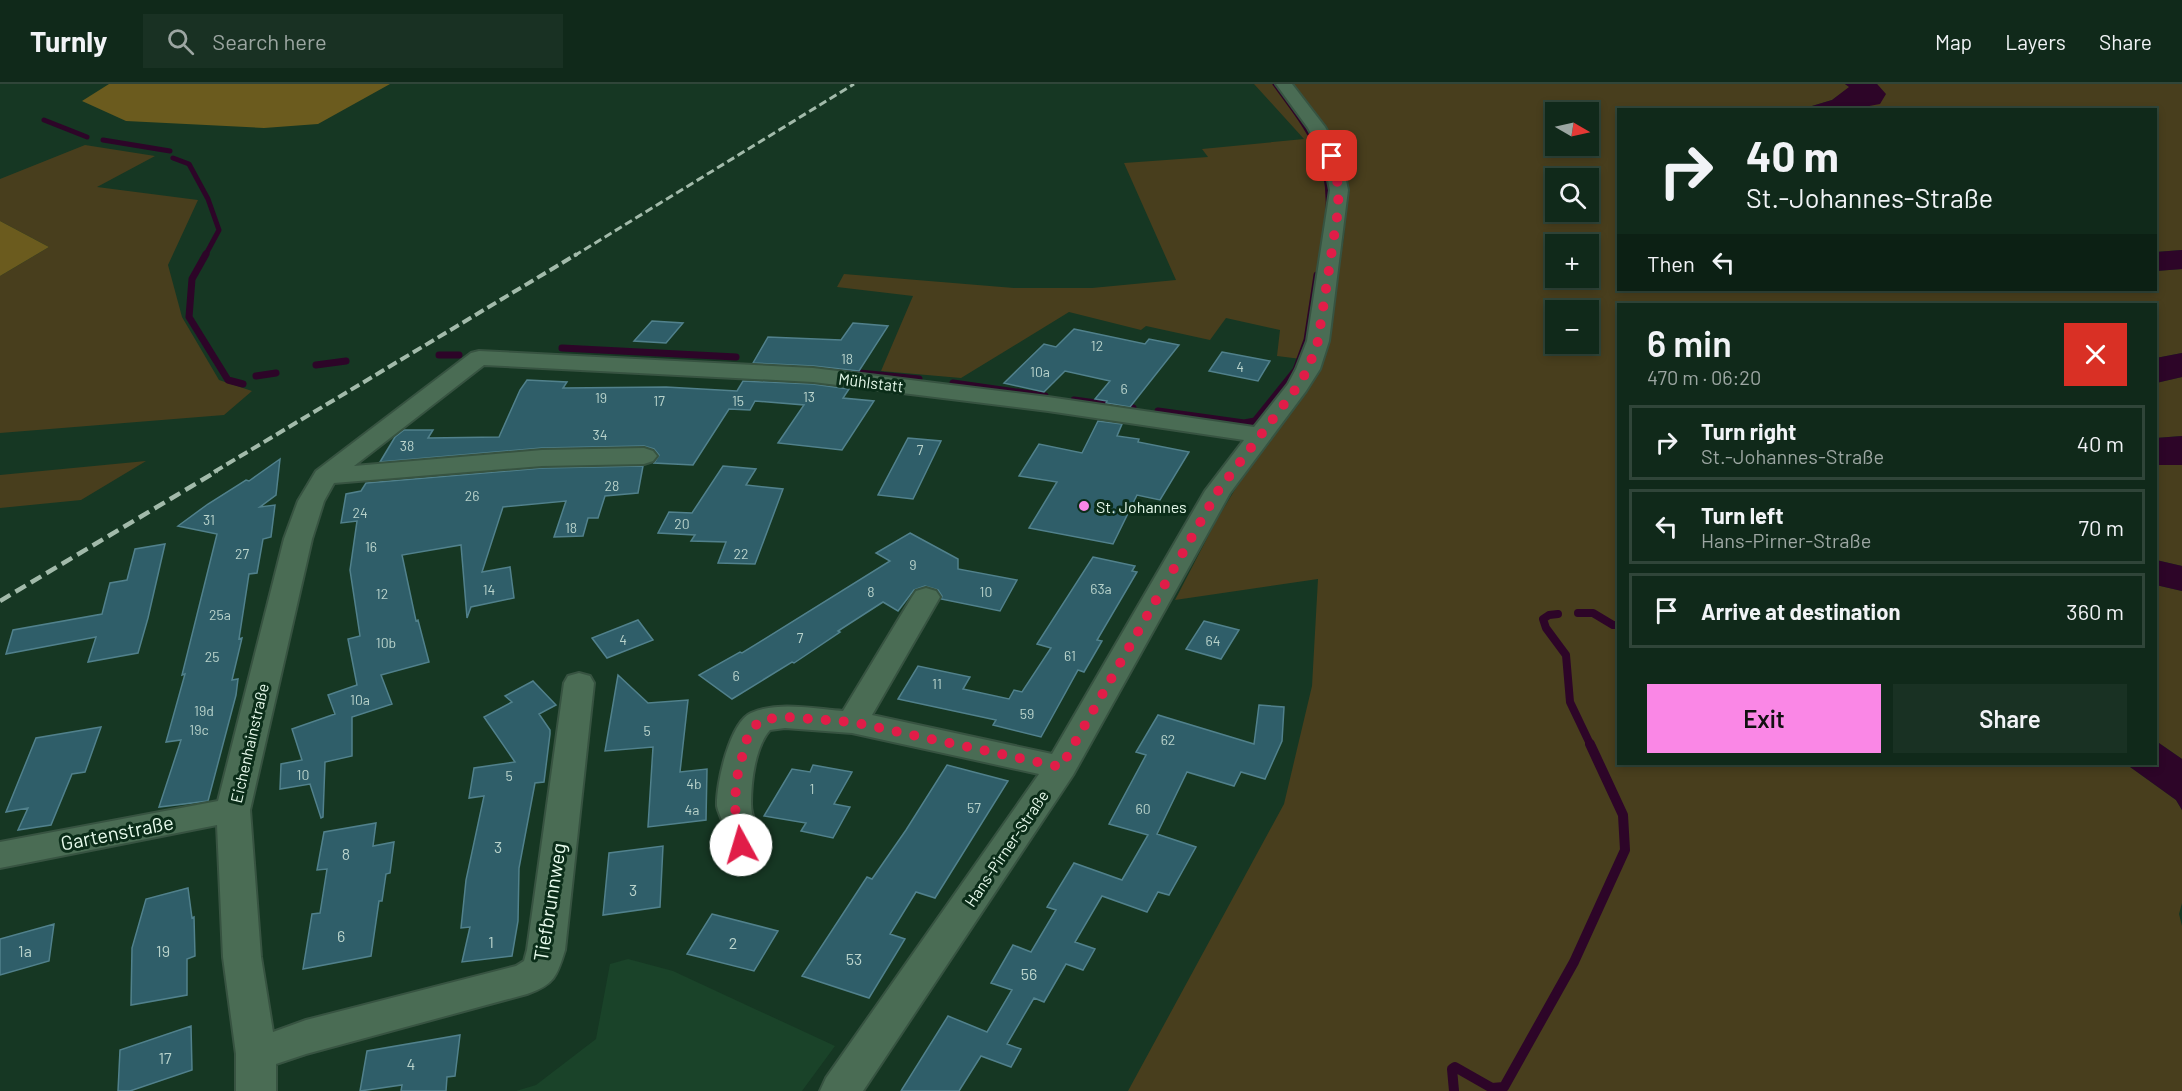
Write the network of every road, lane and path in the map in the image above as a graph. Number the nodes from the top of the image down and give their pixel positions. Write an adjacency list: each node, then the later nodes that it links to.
1 (1284, 84): 3 (street, Hans-Pirner-Straße)
2 (479, 358): 3 (street, Mühlstatt); 5 (street, Eichenhainstraße)
3 (1260, 435): 9 (street, Hans-Pirner-Straße)
4 (644, 456): 5 (street)
5 (325, 476): 10 (street, Eichenhainstraße)
6 (926, 597): 8 (street)
7 (579, 683): 13 (street, Tiefbrunnweg)
8 (852, 722): 9 (street); 11 (street)
9 (1061, 767): 15 (street, Hans-Pirner-Straße)
10 (233, 810): 12 (street, Gartenstraße); 13 (street, Eichenhainstraße)
11 (741, 845)
12 (0, 855)
13 (255, 1054): 14 (street, Eichenhainstraße)
14 (256, 1091)
15 (840, 1091)

